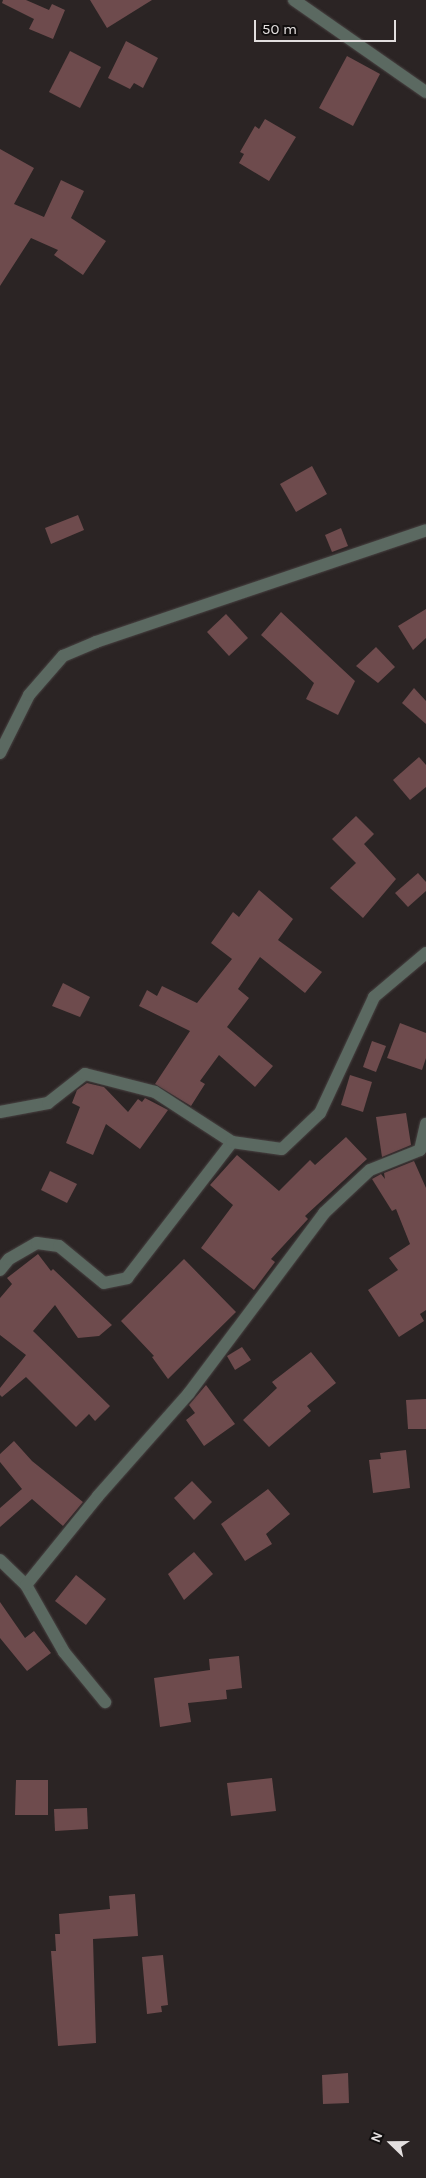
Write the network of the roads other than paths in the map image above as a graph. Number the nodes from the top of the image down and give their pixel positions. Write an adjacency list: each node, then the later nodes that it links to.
1 (294, 0): 2 (street)
2 (426, 92)
3 (426, 530): 4 (street)
4 (0, 753)
5 (426, 954): 8 (street)
6 (0, 1112): 8 (street)
7 (426, 1124): 11 (street)
8 (232, 1142): 9 (street)
9 (0, 1270)
10 (0, 1560): 11 (street)
11 (26, 1585): 12 (street)
12 (105, 1702)

